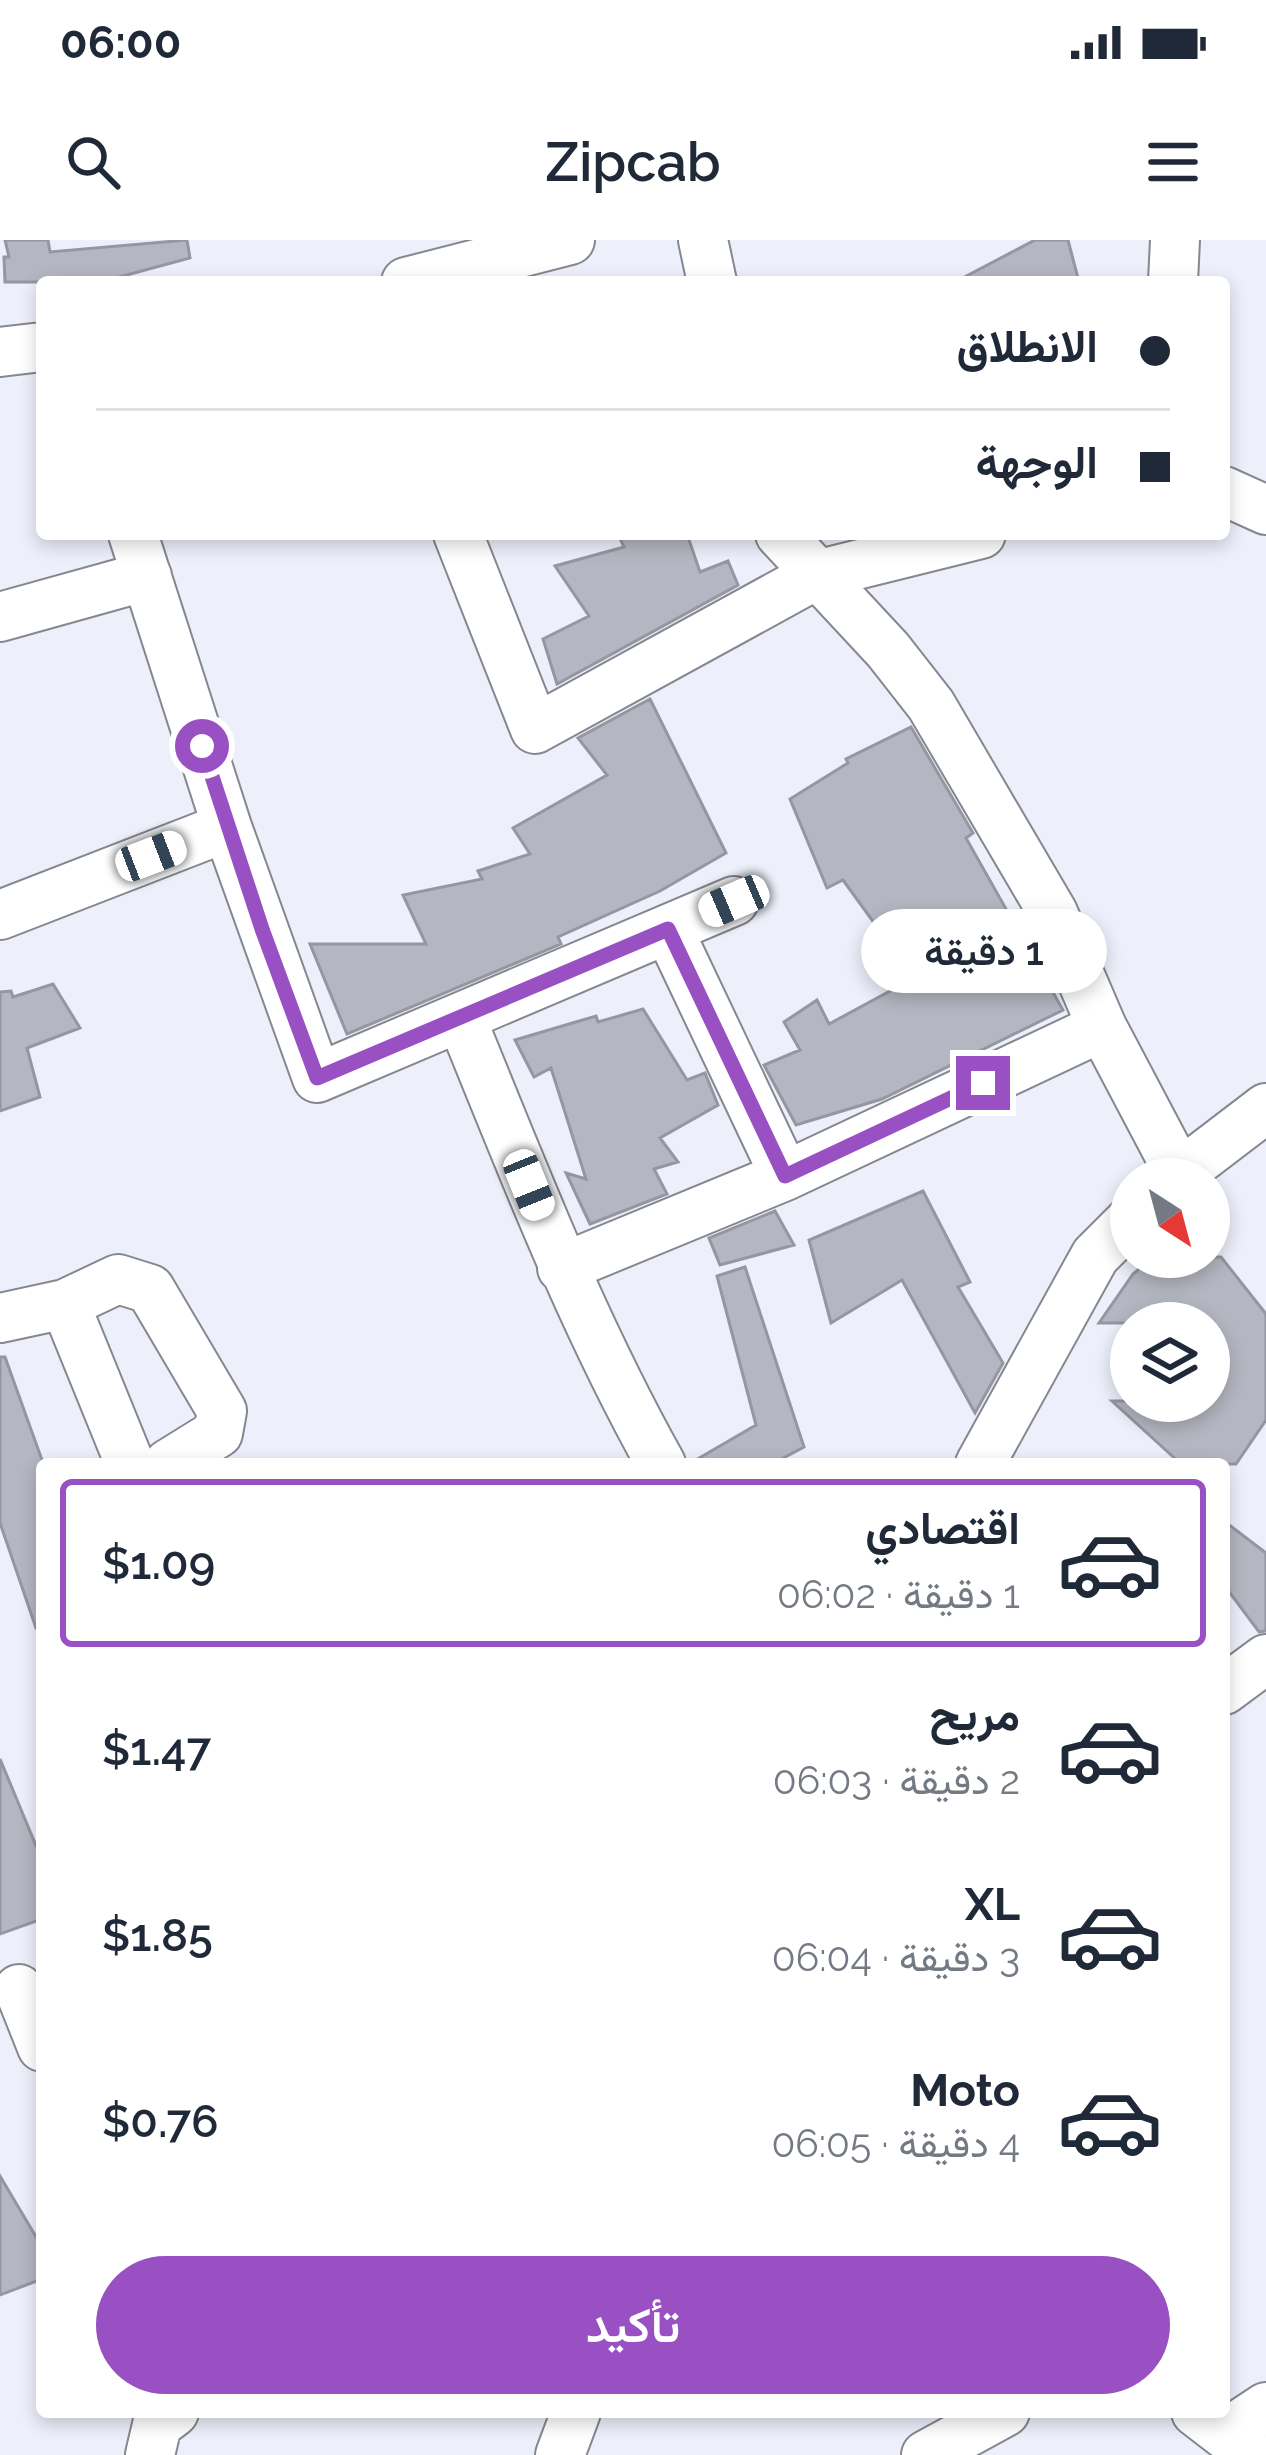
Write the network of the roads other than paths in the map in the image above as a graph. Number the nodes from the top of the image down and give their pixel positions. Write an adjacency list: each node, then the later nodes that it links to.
1 (570, 240): 4 (street)
2 (703, 240): 5 (street)
3 (1175, 240): 6 (street)
4 (429, 276)
5 (711, 276)
6 (1173, 276)
7 (36, 348): 8 (street)
8 (0, 352)
9 (1230, 494): 10 (street)
10 (1266, 510)
11 (460, 540): 15 (street)
12 (785, 540): 15 (street)
13 (957, 540): 15 (street)
14 (140, 555): 16 (street); 17 (street)
15 (815, 575): 22 (street)
16 (0, 616)
17 (227, 827): 19 (street); 21 (street)
18 (734, 901): 20 (street)
19 (0, 915)
20 (668, 929): 21 (street); 26 (street)
21 (461, 1018): 28 (street)
22 (1102, 1027): 24 (street); 26 (street)
23 (1266, 1108): 25 (street)
24 (1167, 1158)
25 (1200, 1158)
26 (785, 1176): 28 (street)
27 (1110, 1241): 34 (street)
28 (562, 1268): 33 (street)
29 (65, 1304): 30 (street); 31 (street); 32 (street)
30 (0, 1318)
31 (128, 1458)
32 (178, 1458)
33 (658, 1458)
34 (983, 1458)
35 (1266, 1659): 36 (street)
36 (1230, 1686)
37 (20, 1989): 38 (street)
38 (36, 2032)
39 (1266, 2407): 42 (street)
40 (573, 2418): 43 (street)
41 (994, 2418): 44 (street)
42 (1224, 2434)
43 (560, 2455)
44 (926, 2455)

